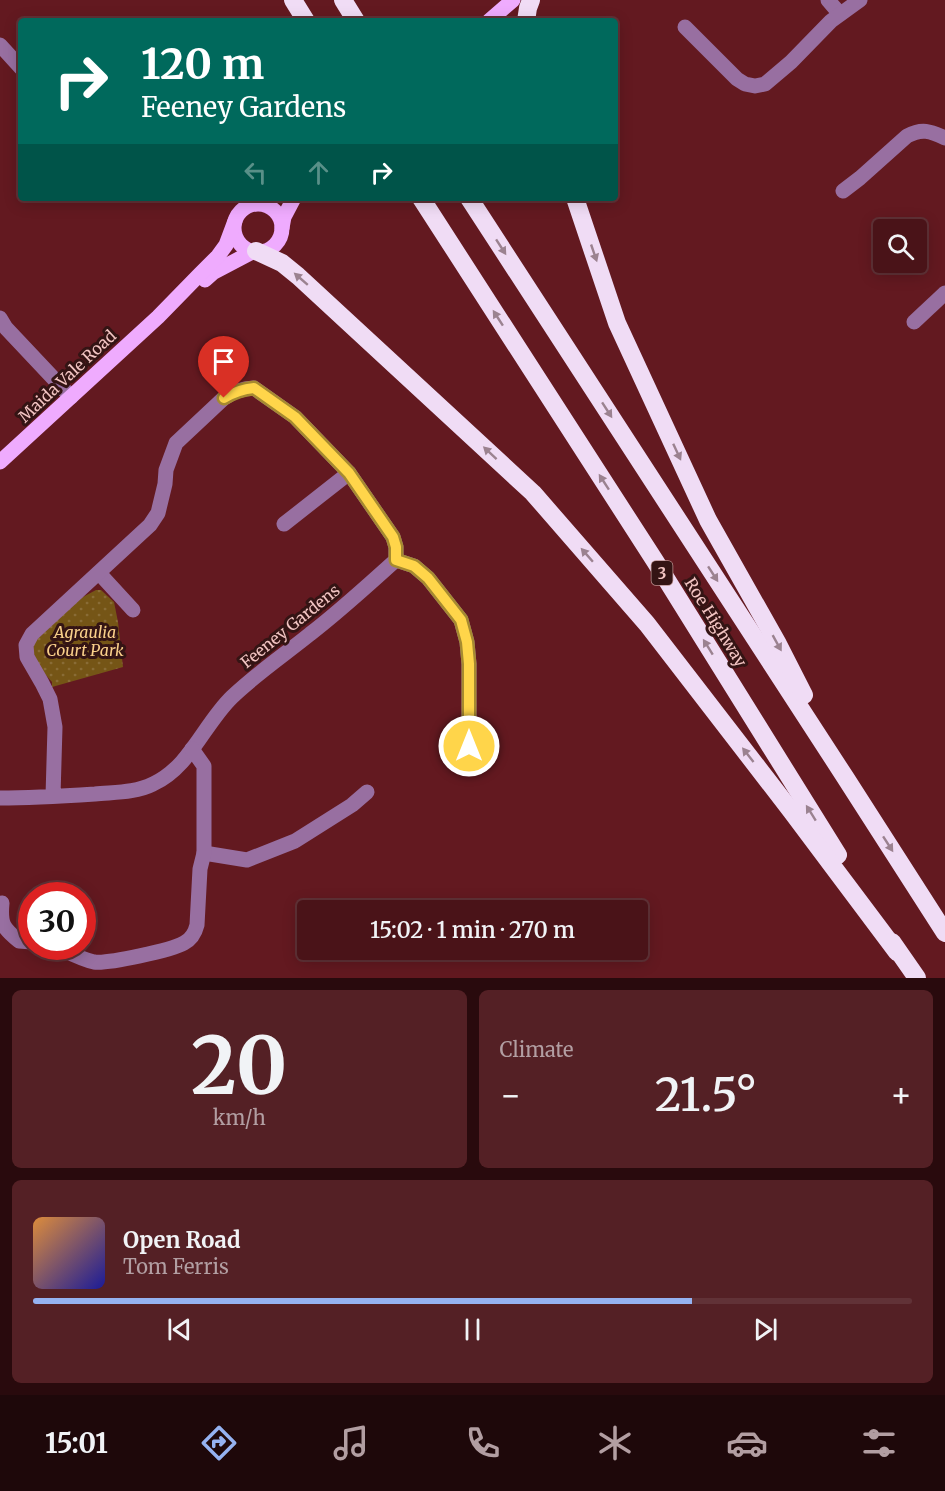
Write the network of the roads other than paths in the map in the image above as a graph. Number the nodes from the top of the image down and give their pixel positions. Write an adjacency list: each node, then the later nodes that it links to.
1 (293, 0): 8 (highway)
2 (343, 0): 9 (highway)
3 (513, 0): 10 (main road)
4 (531, 0): 11 (highway)
5 (828, 0): 7 (street)
6 (860, 0): 7 (street)
7 (840, 14): 12 (street)
8 (304, 18)
9 (354, 18)
10 (492, 18)
11 (527, 18)
12 (685, 27)
13 (0, 45): 14 (street)
14 (18, 65)
15 (945, 138): 16 (street)
16 (843, 191)
17 (267, 201): 22 (main road)
18 (292, 201): 24 (main road)
19 (423, 201): 48 (highway, Roe Highway / 3, one-way to 19)
20 (471, 201): 40 (highway, Roe Highway, one-way to 40)
21 (576, 201): 40 (highway, one-way to 40)
22 (252, 205): 23 (main road); 24 (main road)
23 (235, 221): 25 (main road); 27 (main road, Maida Vale Road)
24 (281, 232): 25 (main road)
25 (255, 251): 27 (main road, Maida Vale Road); 48 (highway, one-way to 25)
26 (945, 293): 29 (street)
27 (158, 317): 31 (main road, Maida Vale Road)
28 (0, 318): 31 (street)
29 (914, 322)
30 (0, 329): 31 (street)
31 (67, 400): 32 (main road, Maida Vale Road)
32 (0, 462)
33 (349, 473): 34 (street); 35 (street); 36 (street)
34 (284, 524)
35 (396, 560): 38 (street); 39 (street, Feeney Gardens)
36 (99, 573): 37 (street); 42 (street)
37 (133, 610)
38 (469, 746)
39 (192, 749): 42 (street, Feeney Gardens); 44 (street)
40 (845, 777): 46 (highway, Roe Highway, one-way to 46)
41 (367, 792): 44 (street)
42 (53, 796): 43 (street, Feeney Gardens)
43 (0, 798)
44 (204, 853): 49 (street)
45 (2, 903): 47 (street)
46 (945, 933)
47 (18, 940)
48 (897, 952): 50 (highway, Roe Highway / 3)
49 (87, 960)
50 (917, 978)

